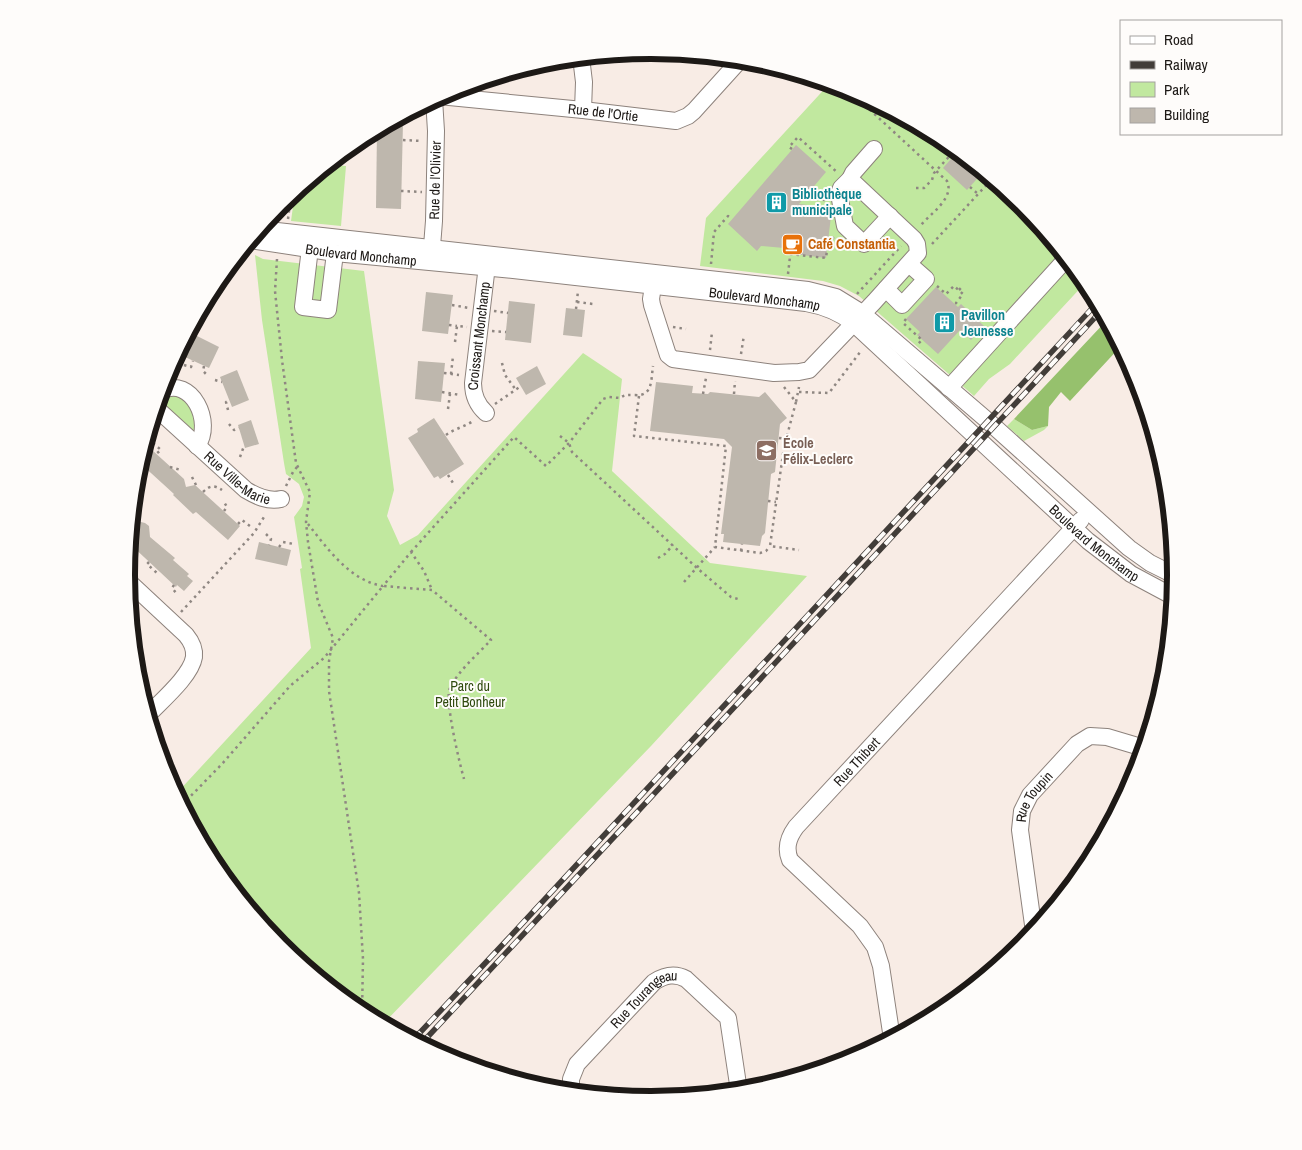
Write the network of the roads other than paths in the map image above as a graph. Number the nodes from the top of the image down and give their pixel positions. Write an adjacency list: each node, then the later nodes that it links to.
1 (582, 63): 5 (street)
2 (735, 66): 5 (street, Rue de l'Ortie)
3 (454, 97): 5 (street, Rue de l'Ortie)
4 (434, 107): 13 (street, Rue de l'Olivier)
5 (583, 110)
6 (874, 149): 7 (street)
7 (846, 178): 8 (street); 8 (street)
8 (890, 216): 16 (street)
9 (267, 230): 13 (street, Boulevard Monchamp)
10 (258, 241): 11 (street, Boulevard Monchamp)
11 (310, 248): 12 (street, Boulevard Monchamp); 12 (street)
12 (335, 253): 13 (street, Boulevard Monchamp)
13 (431, 255): 14 (street, Boulevard Monchamp)
14 (487, 261): 17 (street, Boulevard Monchamp); 19 (street, Boulevard Monchamp); 22 (street, Croissant Monchamp)
15 (1062, 263): 20 (street)
16 (909, 264): 18 (street); 18 (street)
17 (653, 286): 19 (street, Boulevard Monchamp); 19 (street)
18 (886, 290): 19 (street)
19 (858, 318): 20 (street, Boulevard Monchamp); 27 (street, Boulevard Monchamp)
20 (949, 388): 26 (street, Boulevard Monchamp)
21 (170, 389): 24 (street, Rue Ville-Marie)
22 (485, 412)
23 (161, 413): 24 (street, Rue Ville-Marie)
24 (197, 446): 25 (street, Rue Ville-Marie)
25 (281, 499)
26 (1088, 512): 27 (street, Rue Thibert); 28 (street, Boulevard Monchamp)
27 (1074, 528): 30 (street, Boulevard Monchamp); 34 (street, Rue Thibert)
28 (1167, 571)
29 (135, 589): 31 (street)
30 (1166, 594)
31 (152, 710)
32 (1138, 746): 33 (street, Rue Toupin)
33 (1033, 922)
34 (891, 1032)
35 (739, 1083): 36 (street, Rue Tourangeau)
36 (571, 1085)

